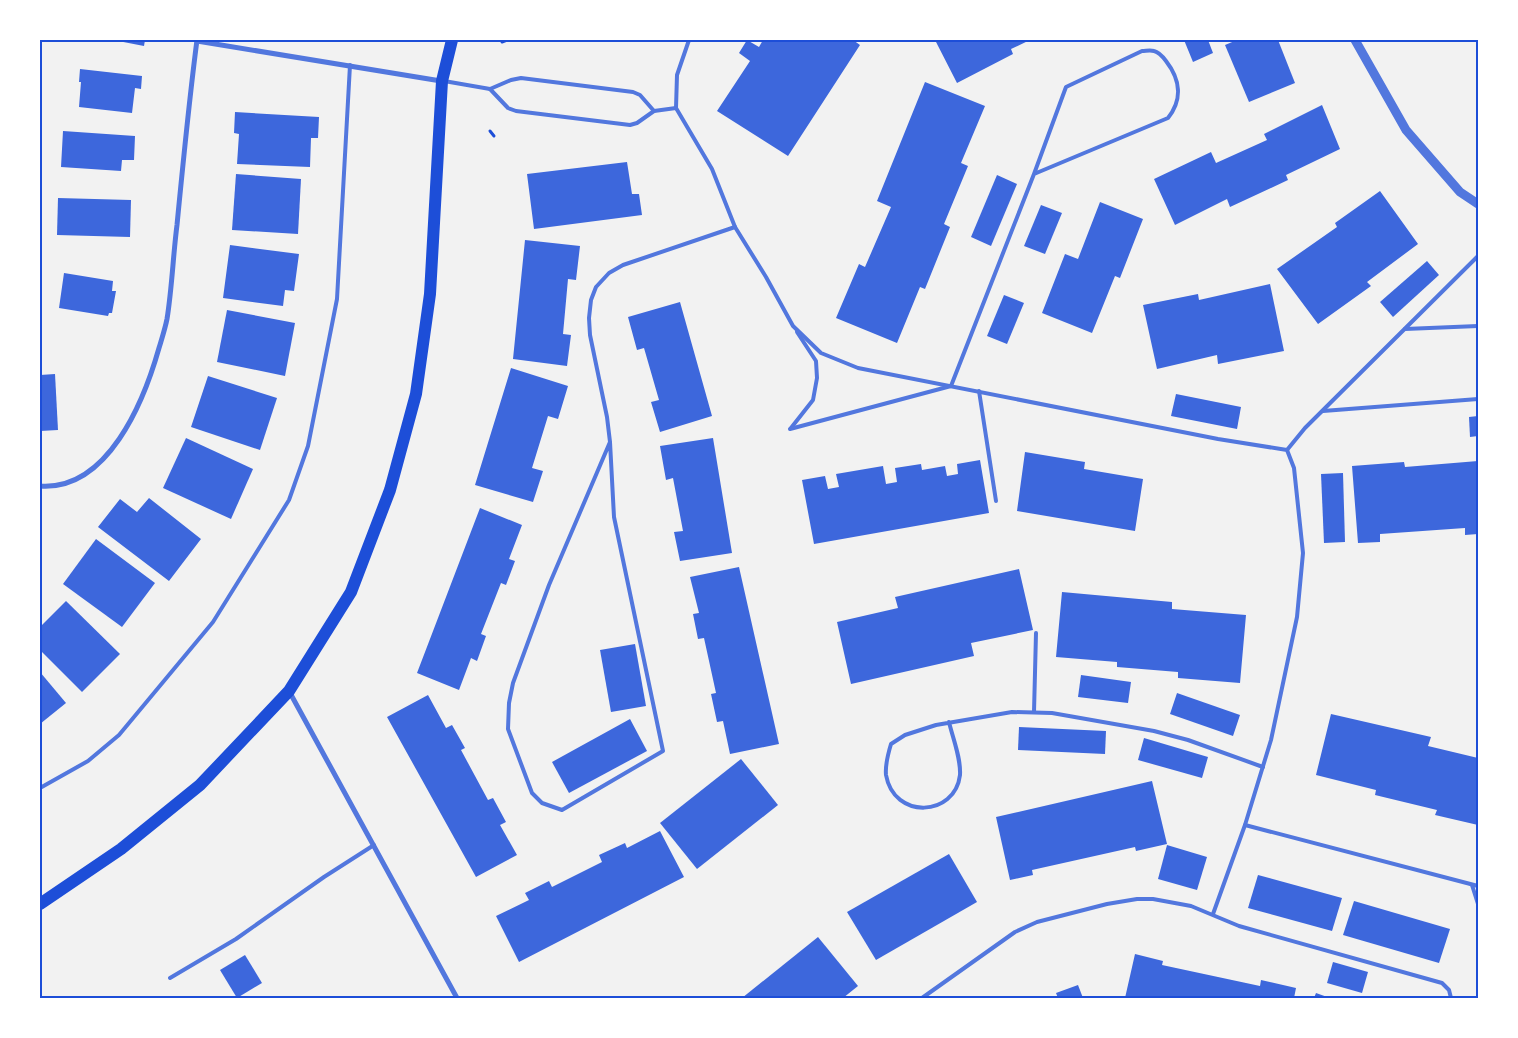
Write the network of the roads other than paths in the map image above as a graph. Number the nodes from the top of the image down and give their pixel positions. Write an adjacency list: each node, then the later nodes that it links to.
1 (197, 40): 5 (street); 23 (street)
2 (452, 40): 6 (main road)
3 (689, 40): 8 (lane)
4 (1355, 40): 11 (street)
5 (350, 66): 6 (street); 30 (lane)
6 (442, 81): 7 (lane); 26 (main road)
7 (490, 89): 9 (lane); 9 (lane)
8 (676, 108): 9 (lane); 12 (lane)
9 (654, 111)
10 (1034, 174): 10 (lane); 17 (lane)
11 (1478, 204)
12 (735, 227): 14 (lane); 21 (lane)
13 (1478, 256): 16 (lane)
14 (793, 326): 17 (lane); 17 (lane)
15 (1478, 326): 16 (lane)
16 (1405, 329): 20 (lane)
17 (951, 386): 18 (lane)
18 (978, 391): 22 (lane); 24 (lane)
19 (1478, 399): 20 (lane)
20 (1323, 411): 22 (lane)
21 (610, 442): 21 (lane)
22 (1287, 450): 29 (lane)
23 (40, 486)
24 (996, 501)
25 (1036, 633): 27 (lane)
26 (289, 691): 32 (street); 35 (main road)
27 (1034, 712): 28 (lane); 29 (lane)
28 (949, 722): 28 (lane)
29 (1263, 767): 31 (lane)
30 (40, 788)
31 (1245, 825): 33 (lane); 37 (lane)
32 (374, 846): 38 (lane); 39 (street)
33 (1472, 885): 34 (lane); 36 (lane)
34 (1478, 886)
35 (40, 904)
36 (1478, 904)
37 (1213, 914): 40 (lane); 41 (lane)
38 (170, 978)
39 (457, 998)
40 (922, 998)
41 (1451, 998)

